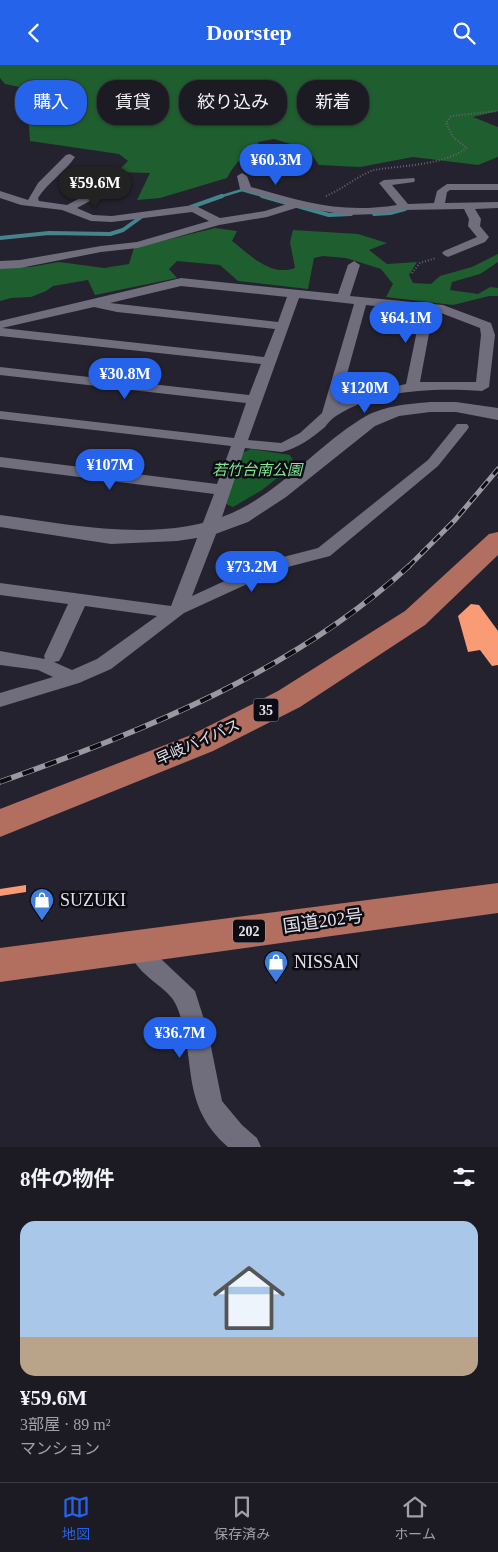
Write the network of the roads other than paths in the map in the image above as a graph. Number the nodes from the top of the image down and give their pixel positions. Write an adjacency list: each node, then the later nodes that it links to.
1 (70, 157): 7 (street)
2 (242, 176): 8 (street)
3 (410, 180): 12 (street)
4 (107, 182): 13 (street)
5 (498, 187): 9 (street)
6 (0, 194): 7 (street)
7 (34, 204): 13 (street)
8 (299, 204): 12 (street); 14 (street)
9 (439, 204): 11 (street); 12 (street)
10 (498, 205): 11 (street)
11 (468, 207): 15 (street)
12 (408, 208)
13 (67, 209): 14 (street)
14 (218, 222): 16 (street)
15 (448, 253)
16 (0, 265)
17 (354, 265): 19 (street)
18 (295, 293): 19 (street); 21 (street); 24 (street)
19 (343, 298): 20 (street)
20 (361, 300): 22 (street); 31 (street)
21 (90, 303): 23 (street); 24 (street)
22 (428, 307): 28 (street); 28 (street)
23 (0, 325)
24 (281, 327): 26 (street)
25 (0, 331): 26 (street)
26 (268, 361): 29 (street)
27 (0, 371): 29 (street)
28 (412, 386): 31 (street)
29 (254, 400): 34 (street)
30 (490, 412): 38 (street)
31 (330, 414): 34 (street)
32 (0, 415): 34 (street)
33 (462, 427): 42 (street)
34 (240, 443): 36 (street)
35 (0, 462): 36 (street)
36 (224, 490): 38 (street)
37 (0, 521): 38 (street)
38 (210, 529): 42 (street)
39 (498, 540): 47 (highway, 早岐バイパス / 35)
40 (0, 589): 41 (street)
41 (80, 600): 42 (street); 43 (street)
42 (176, 611): 45 (street)
43 (53, 656)
44 (0, 658): 45 (street)
45 (72, 678): 46 (street)
46 (0, 700)
47 (0, 823)
48 (498, 898): 49 (highway, 国道202号 / 202)
49 (137, 946): 50 (highway, 国道202号 / 202); 51 (street)
50 (0, 965)
51 (248, 1147)

